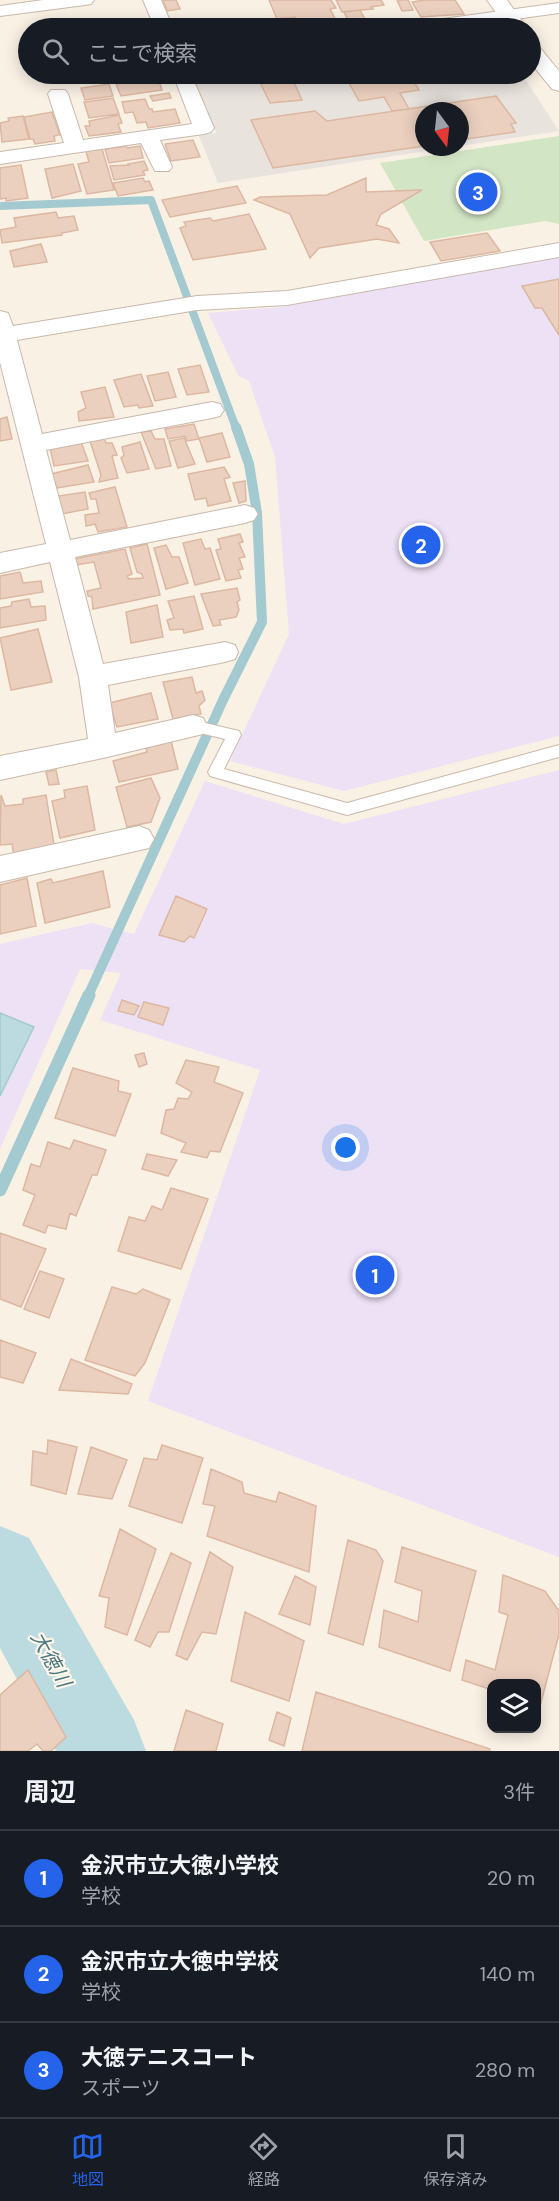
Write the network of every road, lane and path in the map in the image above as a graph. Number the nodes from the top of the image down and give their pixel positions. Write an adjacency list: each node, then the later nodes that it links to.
1 (85, 0): 4 (street)
2 (152, 0): 6 (street)
3 (559, 8): 5 (street)
4 (0, 12)
5 (507, 14): 7 (street)
6 (160, 18)
7 (480, 18)
8 (541, 62): 10 (street)
9 (186, 84): 12 (street)
10 (559, 86)
11 (58, 94): 13 (street)
12 (148, 136): 13 (street); 15 (street)
13 (75, 147): 14 (street)
14 (0, 158)
15 (162, 167)
16 (559, 250): 17 (street)
17 (1, 330): 18 (street)
18 (10, 401): 20 (street)
19 (212, 410): 20 (street)
20 (32, 444): 22 (street)
21 (245, 514): 22 (street)
22 (60, 551): 23 (street); 25 (street)
23 (0, 563)
24 (225, 652): 25 (street)
25 (93, 677): 27 (street)
26 (193, 726): 27 (street); 28 (lane)
27 (103, 747): 29 (street)
28 (559, 751)
29 (0, 768)
30 (139, 839): 31 (street)
31 (0, 869)

